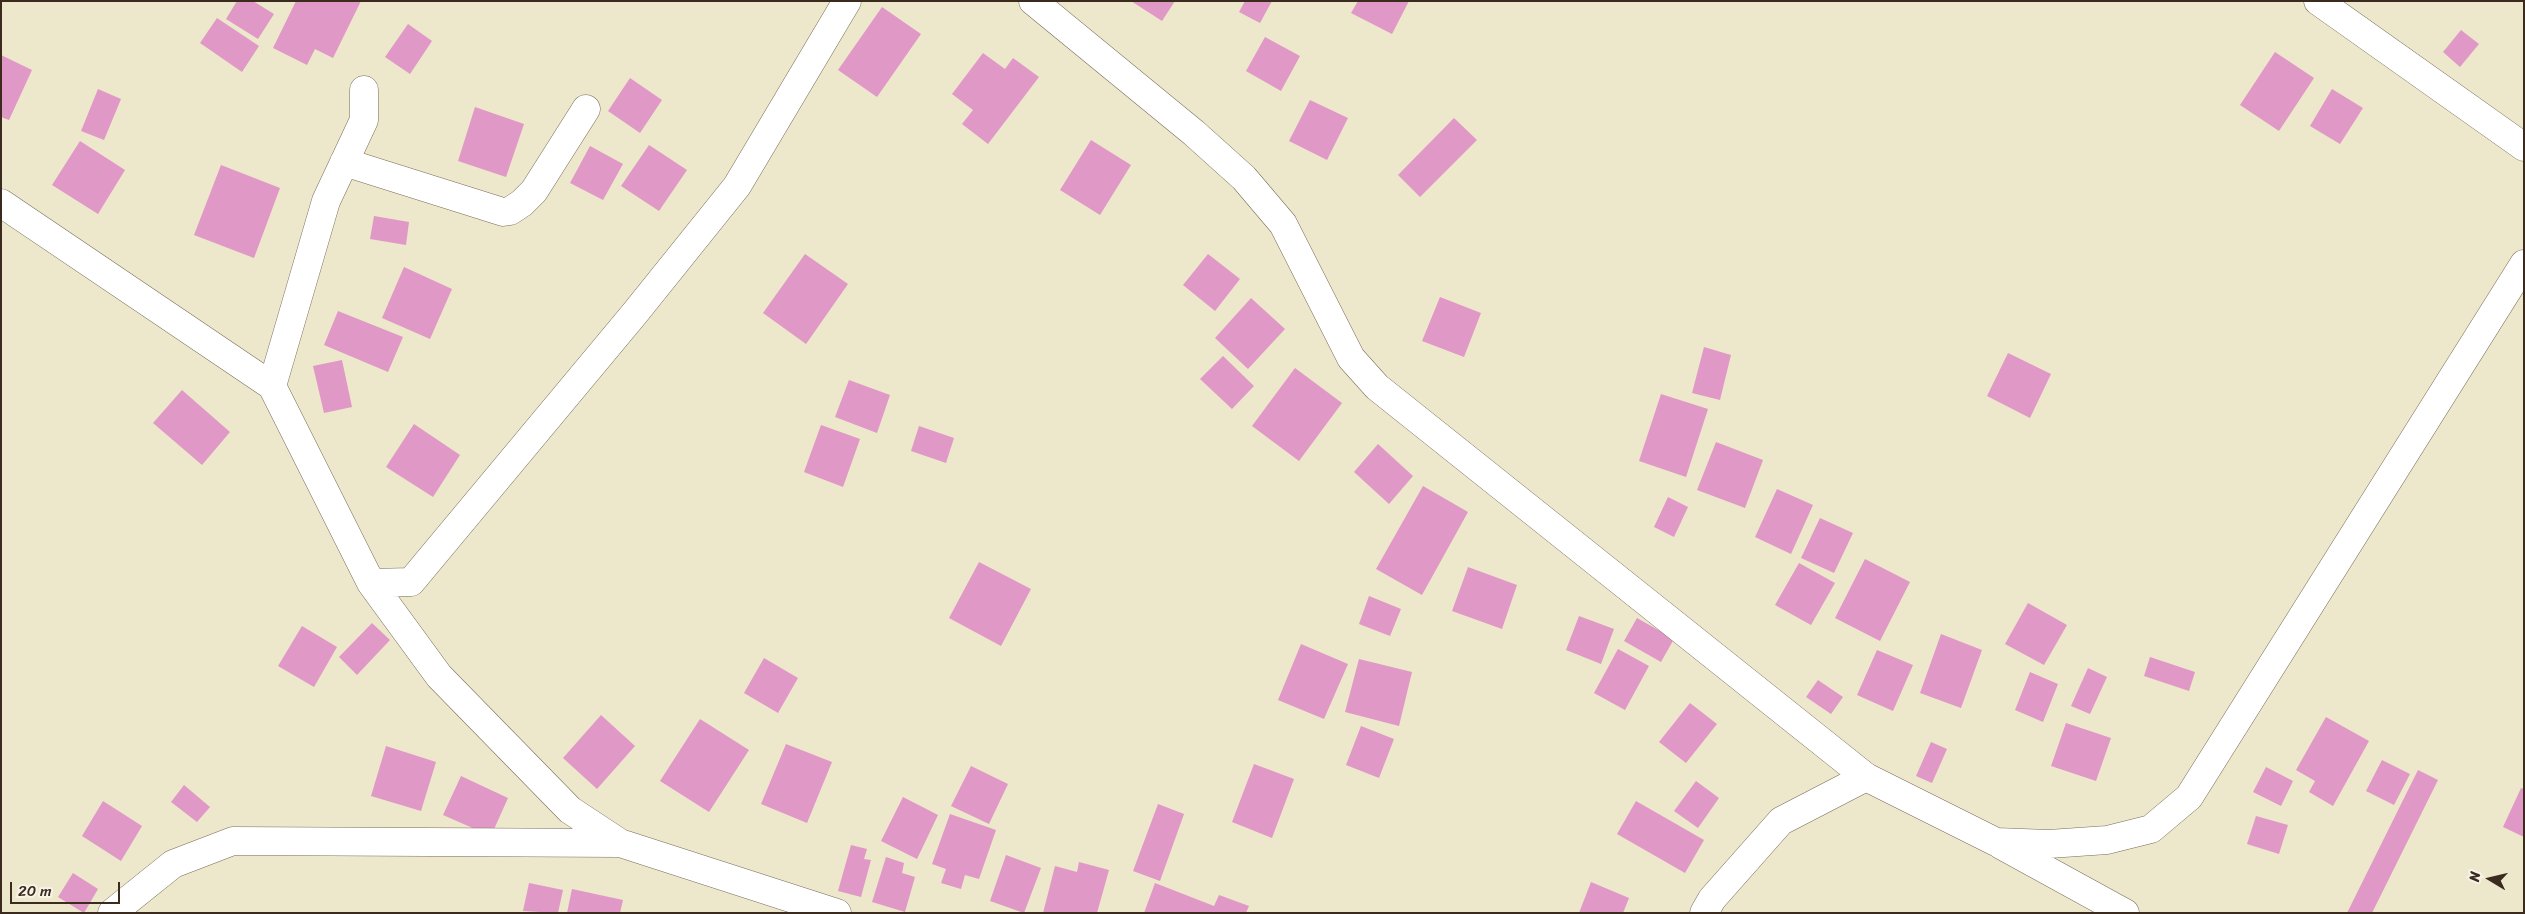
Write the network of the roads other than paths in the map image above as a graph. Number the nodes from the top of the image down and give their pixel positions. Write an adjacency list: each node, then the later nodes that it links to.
1 (847, 1): 11 (street)
2 (1033, 1): 12 (street)
3 (2318, 1): 6 (street)
4 (364, 90): 7 (street)
5 (586, 109): 7 (street)
6 (2524, 147)
7 (344, 162): 10 (street)
8 (1, 203): 10 (street)
9 (2524, 264): 13 (street)
10 (272, 386): 11 (street)
11 (371, 583): 14 (street)
12 (1866, 778): 13 (street); 17 (street)
13 (1996, 842): 18 (street)
14 (620, 843): 15 (street); 16 (street)
15 (112, 913)
16 (837, 913)
17 (1704, 913)
18 (2125, 913)

